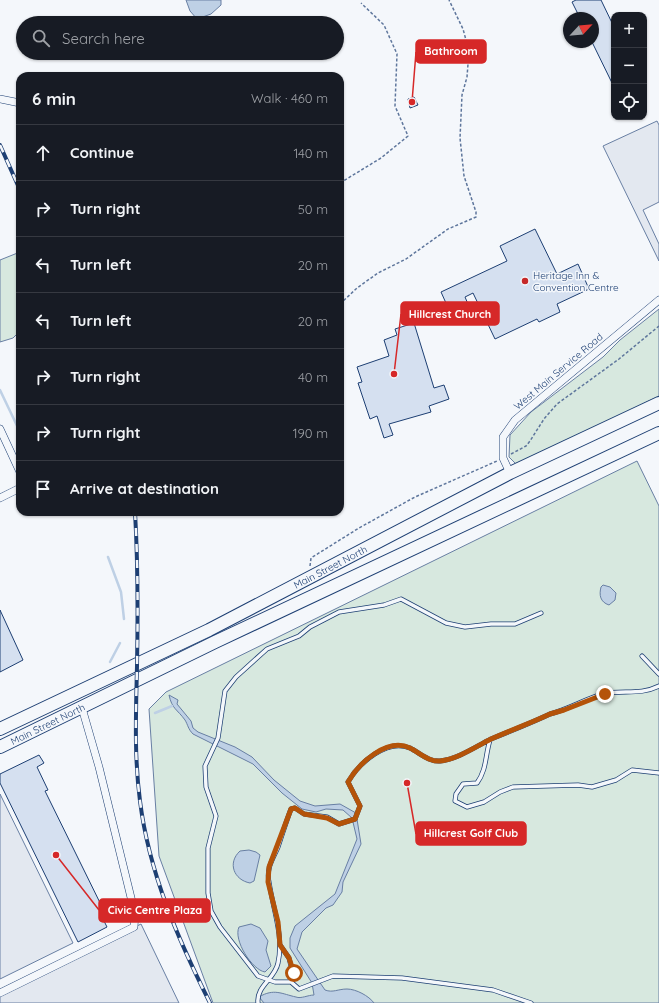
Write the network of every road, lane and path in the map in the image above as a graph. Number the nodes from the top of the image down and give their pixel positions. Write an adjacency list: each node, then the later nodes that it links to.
1 (449, 0): 6 (path)
2 (361, 3): 5 (path)
3 (0, 99): 4 (street)
4 (16, 102)
5 (344, 181)
6 (344, 300)
7 (659, 300): 12 (street, West Main Service Road)
8 (659, 326): 12 (path)
9 (659, 403): 14 (main road, Main Street North)
10 (0, 429): 13 (street)
11 (659, 434): 22 (main road, Main Street North)
12 (503, 458): 14 (street, West Main Service Road); 17 (path)
13 (16, 463)
14 (510, 473): 17 (main road, Main Street North)
15 (16, 490): 16 (street)
16 (0, 498)
17 (307, 580): 23 (main road, Main Street North)
18 (542, 613): 28 (lane)
19 (642, 656): 20 (lane)
20 (659, 674)
21 (659, 686): 24 (lane)
22 (82, 708): 25 (main road, Main Street North); 30 (street)
23 (0, 729)
24 (490, 740): 26 (lane); 27 (lane)
25 (0, 747)
26 (659, 773)
27 (280, 945): 28 (lane); 29 (lane)
28 (268, 980): 29 (lane); 31 (lane)
29 (291, 982): 32 (lane)
30 (0, 993)
31 (258, 1003)
32 (531, 1003)

